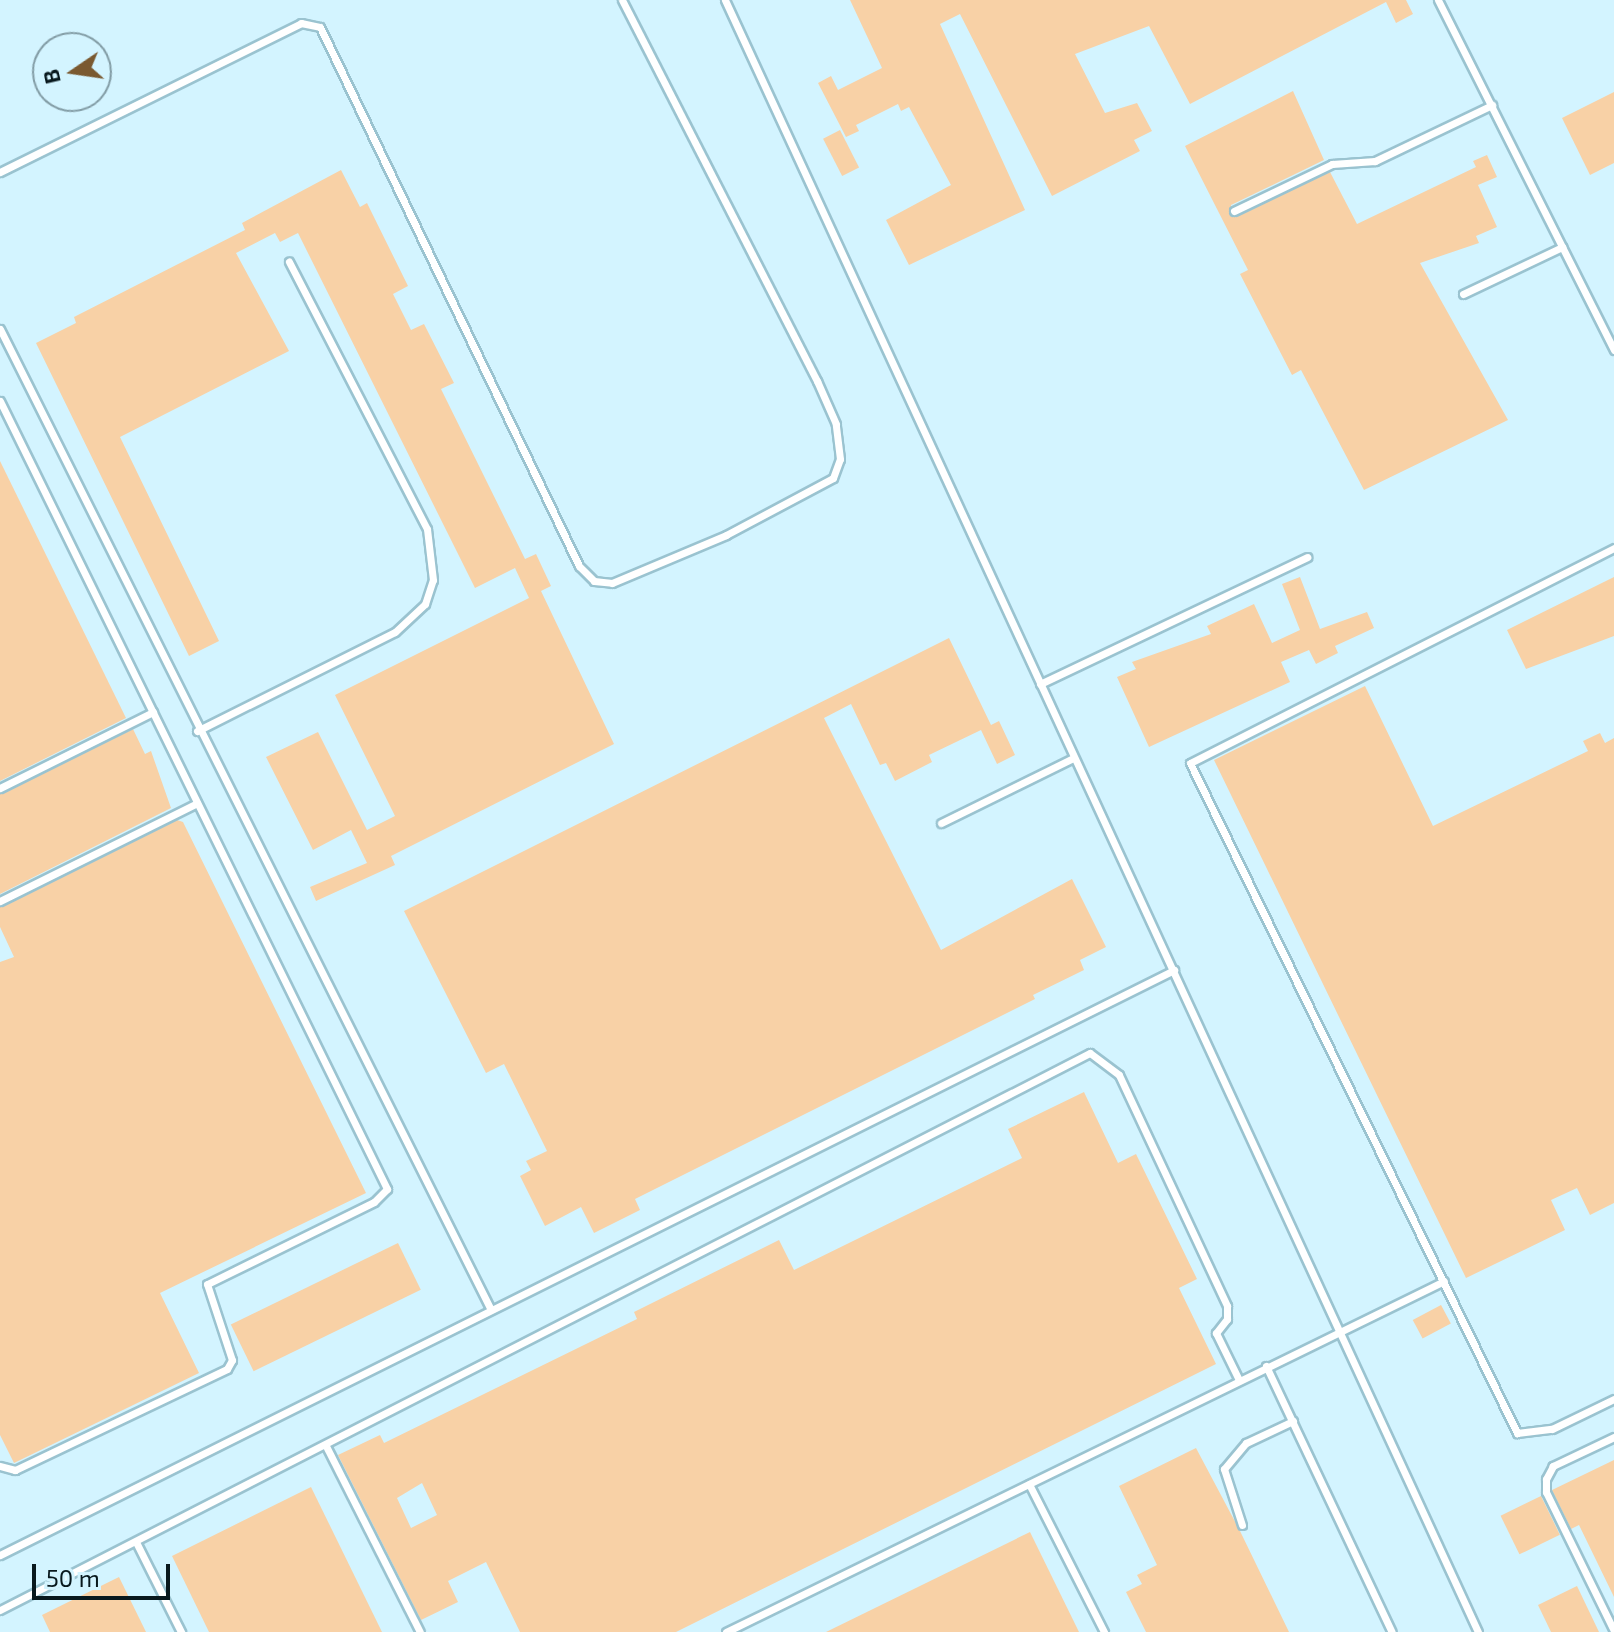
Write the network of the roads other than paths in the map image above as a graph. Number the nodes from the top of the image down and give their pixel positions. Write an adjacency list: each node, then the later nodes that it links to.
1 (622, 0): 5 (lane)
2 (725, 0): 15 (lane)
3 (1438, 0): 4 (lane)
4 (1492, 105): 6 (lane); 7 (lane)
5 (0, 172)
6 (1234, 211)
7 (1562, 247): 9 (lane); 11 (lane)
8 (289, 262): 17 (lane)
9 (1463, 294)
10 (0, 329): 17 (lane)
11 (1614, 350)
12 (0, 401): 16 (lane)
13 (1614, 548): 24 (lane)
14 (1307, 557): 15 (lane)
15 (1040, 684): 18 (lane)
16 (153, 712): 19 (lane); 20 (lane)
17 (197, 731): 25 (lane)
18 (1073, 758): 21 (lane); 23 (lane)
19 (0, 788)
20 (197, 803): 22 (lane); 33 (lane)
21 (941, 823)
22 (0, 901)
23 (1174, 970): 25 (lane); 26 (lane)
24 (1444, 1281): 26 (lane); 29 (lane)
25 (490, 1308): 37 (lane)
26 (1341, 1329): 27 (lane); 45 (lane)
27 (1266, 1366): 28 (lane); 30 (lane)
28 (1239, 1380): 32 (lane); 34 (lane)
29 (1614, 1399)
30 (1293, 1421): 35 (lane); 44 (lane)
31 (1614, 1437): 39 (lane)
32 (326, 1446): 36 (lane); 41 (lane)
33 (0, 1466)
34 (1029, 1484): 42 (lane); 43 (lane)
35 (1242, 1525)
36 (136, 1542): 38 (lane); 40 (lane)
37 (0, 1555)
38 (0, 1610)
39 (1614, 1631)
40 (181, 1632)
41 (420, 1632)
42 (726, 1632)
43 (1104, 1632)
44 (1392, 1632)
45 (1478, 1632)

